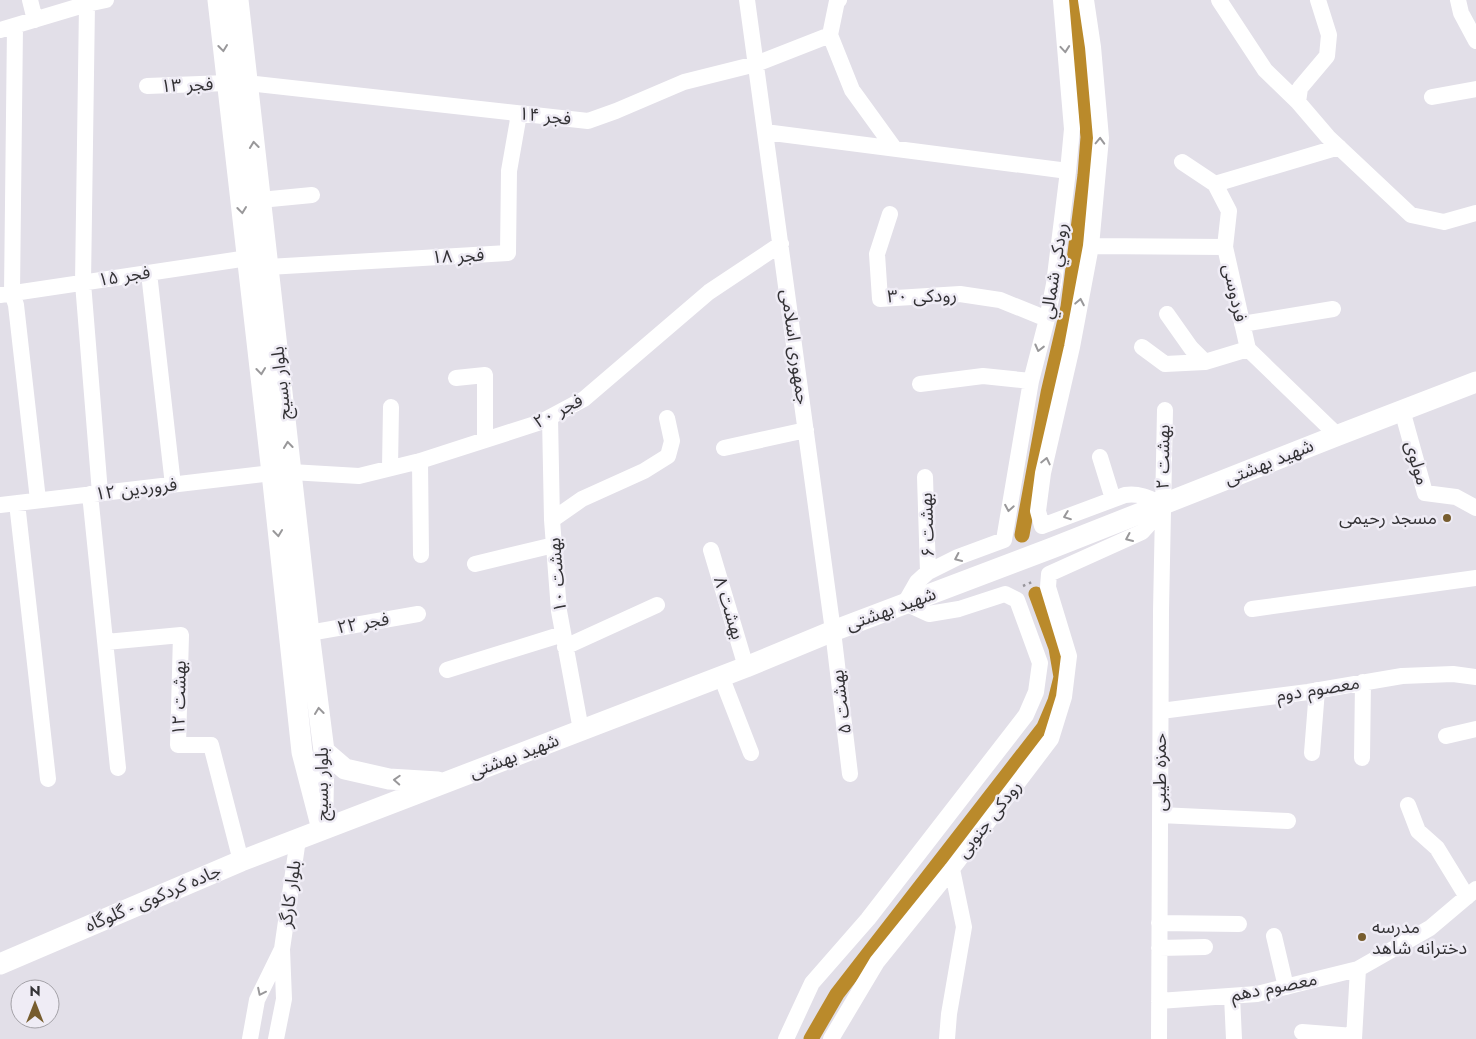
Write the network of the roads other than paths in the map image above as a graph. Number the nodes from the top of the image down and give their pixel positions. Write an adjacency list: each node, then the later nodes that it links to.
1 (30, 0): 13 (street)
2 (106, 0): 12 (street)
3 (218, 0): 18 (main road, بلوار بسیج, one-way to 18)
4 (238, 0): 18 (main road, بلوار بسیج)
5 (747, 0): 17 (street, جمهوری اسلامی)
6 (837, 0): 15 (street)
7 (1060, 0): 28 (street, رودکي شمالي, one-way to 28)
8 (1086, 0): 35 (street, رودکي شمالي, one-way to 8)
9 (1218, 0): 22 (street)
10 (1318, 0): 22 (street)
11 (1458, 0): 16 (street)
12 (87, 4): 13 (street); 40 (street)
13 (35, 20): 14 (street)
14 (7, 28): 41 (street)
15 (830, 35): 17 (street, فجر ۱۴); 25 (street)
16 (1476, 41)
17 (756, 64): 23 (street, فجر ۱۴); 24 (street, جمهوری اسلامی)
18 (237, 83): 19 (street, فجر ۱۳); 23 (street, فجر ۱۴); 31 (main road, بلوار بسیج, one-way to 18); 37 (main road, بلوار بسیج, one-way to 37)
19 (146, 86)
20 (1476, 89): 21 (street)
21 (1432, 97)
22 (1298, 102): 26 (street)
23 (519, 114): 38 (street, فجر ۱۸)
24 (765, 132): 25 (street); 34 (street, جمهوری اسلامی)
25 (894, 148): 28 (street)
26 (1339, 148): 29 (street); 33 (street)
27 (1182, 162): 29 (street)
28 (1068, 171): 44 (street, رودکي شمالي)
29 (1215, 184): 36 (street)
30 (312, 195): 31 (street)
31 (260, 200): 38 (main road, بلوار بسیج)
32 (890, 214): 44 (street, رودکی ۳۰)
33 (1476, 214)
34 (781, 244): 56 (street, فجر ۲۰); 58 (street, جمهوری اسلامی)
35 (1091, 246): 36 (street, فردوسی); 69 (street, رودکي شمالي, one-way to 35)
36 (1225, 248): 45 (street, فردوسی)
37 (248, 258): 39 (street, فجر ۱۵); 65 (main road, بلوار بسیج, one-way to 65)
38 (268, 267): 65 (main road, بلوار بسیج, one-way to 38)
39 (149, 272): 40 (street, فجر ۱۵); 67 (street)
40 (83, 283): 41 (street, فجر ۱۵); 68 (street)
41 (6, 294): 70 (street)
42 (1333, 309): 45 (street)
43 (1167, 314): 48 (street)
44 (1047, 319): 50 (street, رودکي شمالي, one-way to 50)
45 (1242, 324): 47 (street, فردوسی)
46 (1142, 347): 48 (street)
47 (1248, 349): 48 (street); 59 (street)
48 (1205, 362)
49 (456, 378): 60 (street)
50 (1031, 381): 52 (street); 80 (street, رودکي شمالي, one-way to 80)
51 (1476, 382): 55 (main road, شهید بهشتی)
52 (920, 384)
53 (391, 408): 64 (street)
54 (1164, 410): 73 (street, بهشت ۲)
55 (1402, 410): 59 (main road, شهید بهشتی); 74 (street, مولوی)
56 (550, 417): 60 (street, فجر ۲۰); 75 (street, بهشت ۱۰)
57 (667, 418): 75 (street)
58 (806, 430): 61 (street); 86 (street, جمهوری اسلامی)
59 (1337, 435): 73 (main road, شهید بهشتی)
60 (485, 440): 63 (street, فجر ۲۰)
61 (724, 448)
62 (1100, 457): 69 (street)
63 (420, 461): 64 (street, فجر ۲۰); 78 (street)
64 (390, 468): 65 (street, فجر ۲۰)
65 (281, 472): 67 (street, ۱۲ فروردین); 87 (main road, بلوار بسیج); 111 (main road, بلوار بسیج, one-way to 111)
66 (925, 477): 80 (street, بهشت ۶)
67 (173, 484): 68 (street, ۱۲ فروردین)
68 (95, 493): 70 (street, ۱۲ فروردین); 89 (street)
69 (1113, 498): 73 (street)
70 (38, 500): 71 (street, ۱۲ فروردین)
71 (17, 503): 72 (street, ۱۲ فروردین); 106 (street)
72 (0, 505)
73 (1154, 508): 82 (main road, شهید بهشتی); 96 (street, حمزه طیبی); 113 (street, رودکی جنوبی, one-way to 113)
74 (1476, 508)
75 (552, 520): 76 (street, بهشت ۱۰)
76 (554, 545): 79 (street); 88 (street, بهشت ۱۰)
77 (711, 550): 90 (street, بهشت ۸)
78 (421, 555)
79 (475, 564)
80 (928, 572): 82 (street)
81 (1476, 578): 84 (street)
82 (905, 603): 86 (main road, شهید بهشتی); 130 (street, رودکی جنوبی)
83 (657, 605): 88 (street)
84 (1252, 609)
85 (418, 614): 87 (street, فجر ۲۲)
86 (833, 631): 90 (main road, شهید بهشتی); 105 (street, بهشت ۵)
87 (309, 633): 100 (main road, بلوار بسیج, one-way to 87)
88 (564, 640): 91 (street); 98 (street, بهشت ۱۰)
89 (106, 642): 104 (street); 112 (street, بهشت ۱۲)
90 (746, 667): 92 (main road, شهید بهشتی)
91 (447, 670)
92 (721, 676): 98 (main road, شهید بهشتی); 101 (street)
93 (1476, 677): 94 (street, معصوم دوم)
94 (1363, 682): 95 (street, معصوم دوم); 103 (street)
95 (1318, 690): 96 (street, معصوم دوم); 102 (street)
96 (1161, 712): 109 (street, حمزه طیبی)
97 (1476, 729): 99 (street)
98 (581, 730): 107 (main road, شهید بهشتی)
99 (1446, 736)
100 (324, 750): 107 (main road, one-way to 100); 111 (main road, بلوار بسیج)
101 (751, 753)
102 (1312, 753)
103 (1362, 758)
104 (118, 768)
105 (850, 774)
106 (48, 779)
107 (446, 782): 111 (main road, شهید بهشتی)
108 (1408, 805): 114 (street)
109 (1160, 815): 110 (street); 115 (street, حمزه طیبی)
110 (1288, 821)
111 (309, 835): 112 (main road, جاده کردکوی - گلوگاه); 120 (street, بلوار کارگر)
112 (241, 861): 121 (main road, جاده کردکوی - گلوگاه)
113 (952, 868): 131 (street, رودکی جنوبی); 132 (street)
114 (1472, 893): 122 (street)
115 (1159, 922): 116 (street); 119 (street, حمزه طیبی)
116 (1239, 924)
117 (1274, 936): 123 (street)
118 (1205, 947): 119 (street)
119 (1159, 948): 125 (street, حمزه طیبی)
120 (282, 949): 128 (street, بلوار کارگر, one-way to 128); 129 (street, بلوار کارگر)
121 (0, 964)
122 (1358, 969): 123 (street, معصوم دهم); 127 (street)
123 (1286, 987): 124 (street, معصوم دهم)
124 (1232, 996): 125 (street, معصوم دهم); 134 (street)
125 (1159, 1001): 133 (street, حمزه طیبی)
126 (1302, 1032): 127 (street)
127 (1354, 1038)
128 (250, 1039)
129 (276, 1039)
130 (786, 1039)
131 (831, 1039)
132 (947, 1039)
133 (1158, 1039)
134 (1234, 1039)

